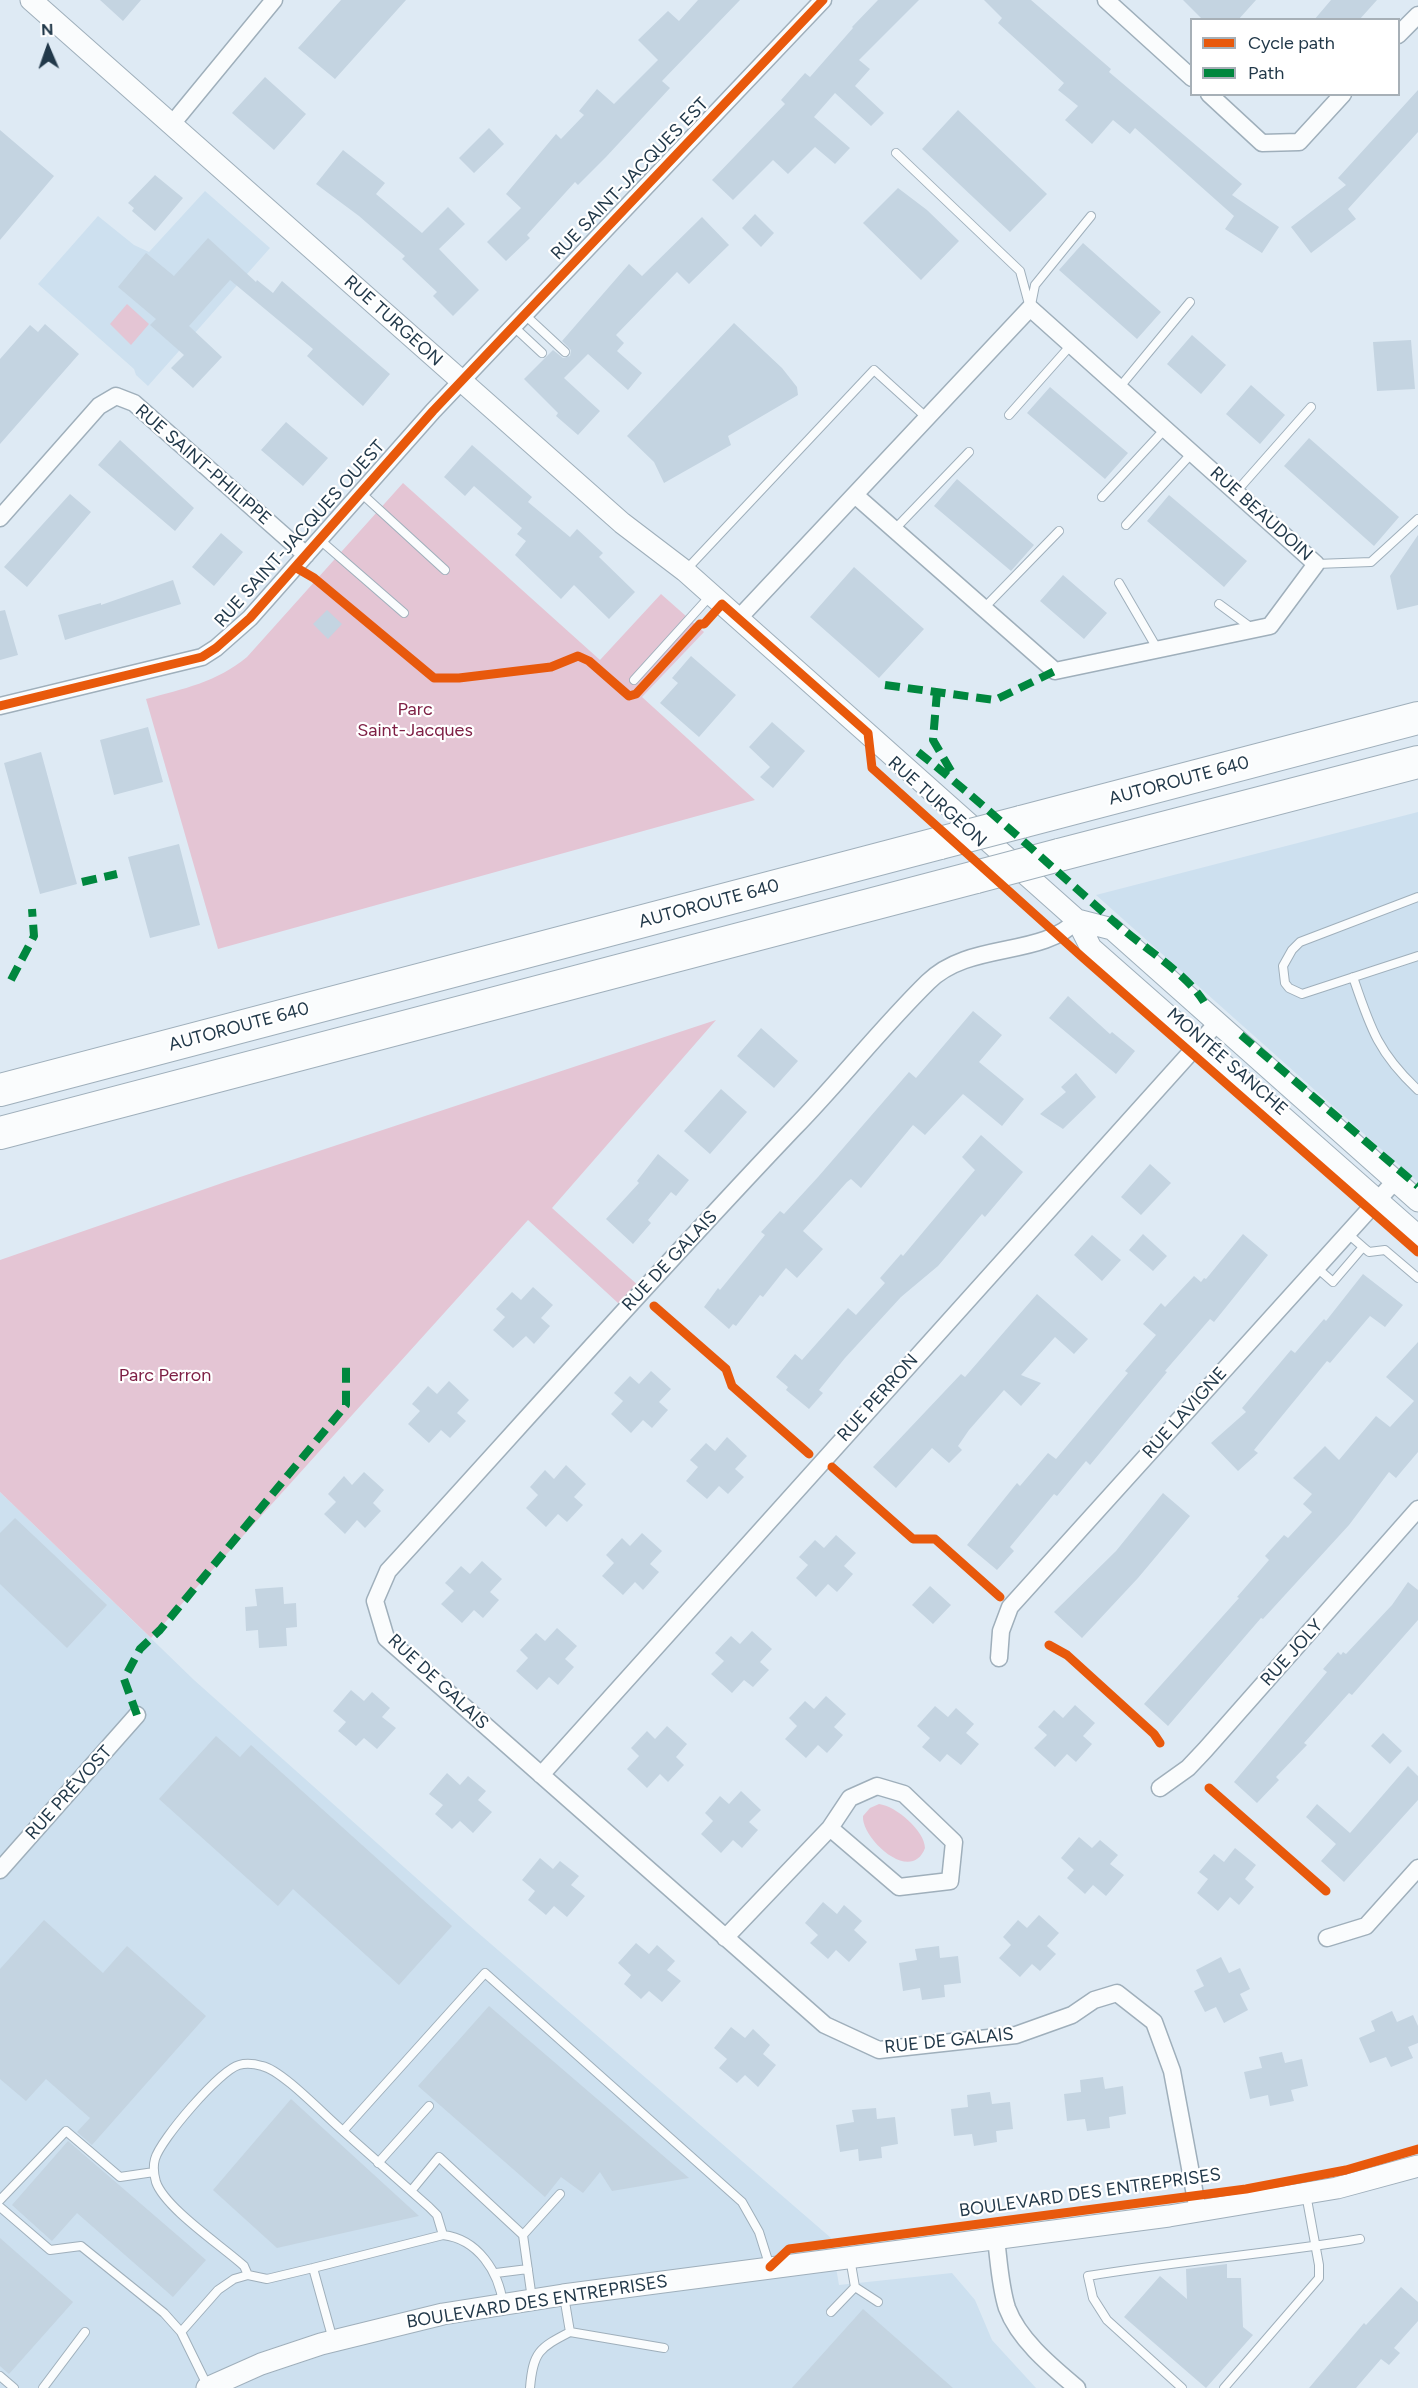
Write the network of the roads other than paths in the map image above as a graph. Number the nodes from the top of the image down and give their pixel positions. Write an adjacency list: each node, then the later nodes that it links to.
1 (31, 0): 10 (street, RUE TURGEON)
2 (274, 0): 10 (street)
3 (822, 0): 15 (street, RUE SAINT-JACQUES EST)
4 (1106, 0): 7 (street)
5 (1418, 15): 6 (street)
6 (1400, 33)
7 (1190, 77)
8 (1211, 96): 9 (street)
9 (1341, 96)
10 (172, 124): 19 (street, RUE TURGEON)
11 (896, 153): 14 (lane)
12 (1091, 216): 14 (lane)
13 (1190, 302): 20 (lane)
14 (1030, 308): 16 (street, RUE BEAUDOIN); 23 (street)
15 (518, 320): 17 (lane); 18 (lane); 19 (street, RUE SAINT-JACQUES EST)
16 (1071, 345): 20 (street, RUE BEAUDOIN); 22 (lane)
17 (542, 352)
18 (565, 352)
19 (462, 381): 28 (street, RUE SAINT-JACQUES OUEST); 40 (street, RUE TURGEON)
20 (1119, 387): 24 (street, RUE BEAUDOIN)
21 (1311, 407): 27 (lane)
22 (1009, 415)
23 (927, 418): 29 (street); 40 (lane)
24 (1165, 429): 26 (street, RUE BEAUDOIN); 30 (lane)
25 (969, 452): 34 (lane)
26 (1192, 453): 27 (street, RUE BEAUDOIN); 33 (lane)
27 (1236, 492): 38 (street, RUE BEAUDOIN)
28 (361, 493): 36 (street, RUE SAINT-JACQUES OUEST); 39 (lane)
29 (855, 495): 34 (street, RUE BEAUDOIN); 46 (street)
30 (1102, 497)
31 (0, 518): 37 (street, RUE SAINT-PHILIPPE)
32 (1418, 519): 38 (lane)
33 (1126, 525)
34 (894, 530): 44 (street, RUE BEAUDOIN)
35 (1059, 531): 44 (lane)
36 (320, 540): 37 (street, RUE SAINT-JACQUES OUEST); 45 (lane)
37 (306, 555): 50 (street, RUE SAINT-JACQUES OUEST)
38 (1316, 564): 47 (street, RUE BEAUDOIN)
39 (445, 570)
40 (685, 571): 42 (street, RUE TURGEON)
41 (1119, 583): 48 (lane)
42 (711, 595): 46 (street, RUE TURGEON); 49 (lane)
43 (1219, 604): 47 (lane)
44 (984, 608): 48 (street, RUE BEAUDOIN)
45 (404, 613)
46 (738, 620): 53 (street, RUE TURGEON)
47 (1253, 629): 48 (street, RUE BEAUDOIN)
48 (1158, 650)
49 (634, 680)
50 (0, 706)
51 (1418, 718): 60 (highway, AUTOROUTE 640, bridge)
52 (1418, 762): 62 (highway, bridge)
53 (993, 846): 55 (street, MONTÉE SANCHE)
54 (1418, 897): 57 (lane)
55 (1077, 920): 58 (street, MONTÉE SANCHE); 59 (street, MONTÉE SANCHE); 74 (street, RUE DE GALAIS)
56 (1418, 956): 57 (lane)
57 (1353, 977): 61 (lane)
58 (1218, 1022): 59 (street, RUE PERRON); 63 (street, MONTÉE SANCHE)
59 (1197, 1044): 64 (street, MONTÉE SANCHE); 74 (street, RUE PERRON)
60 (0, 1090)
61 (1418, 1090)
62 (0, 1133)
63 (1395, 1181): 64 (street, RUE LAVIGNE); 65 (street, MONTÉE SANCHE)
64 (1377, 1200): 66 (street, RUE LAVIGNE); 67 (street, MONTÉE SANCHE)
65 (1418, 1201)
66 (1347, 1233): 68 (lane); 69 (street, RUE LAVIGNE)
67 (1418, 1236)
68 (1363, 1247): 69 (lane); 70 (lane)
69 (1316, 1267): 72 (street, RUE LAVIGNE)
70 (1417, 1276)
71 (1418, 1509): 75 (street, RUE JOLY)
72 (999, 1658)
73 (137, 1715): 78 (street, RUE PRÉVOST)
74 (541, 1775): 79 (street, RUE DE GALAIS)
75 (1160, 1788)
76 (830, 1828): 76 (street); 79 (street)
77 (1418, 1868): 80 (street)
78 (0, 1870)
79 (725, 1938): 91 (street, RUE DE GALAIS)
80 (1327, 1938)
81 (429, 2106): 83 (lane)
82 (343, 2132): 83 (lane); 85 (lane); 99 (lane)
83 (378, 2163): 86 (lane)
84 (1418, 2166): 88 (street, BOULEVARD DES ENTREPRISES)
85 (154, 2172): 89 (lane); 102 (lane)
86 (411, 2191): 92 (lane); 93 (lane)
87 (560, 2194): 93 (lane)
88 (1306, 2194): 91 (street, BOULEVARD DES ENTREPRISES); 96 (lane)
89 (0, 2200)
90 (0, 2207): 110 (lane)
91 (1198, 2211): 94 (street, BOULEVARD DES ENTREPRISES)
92 (443, 2235): 98 (lane); 101 (lane)
93 (523, 2235): 100 (lane)
94 (996, 2239): 97 (street, BOULEVARD DES ENTREPRISES); 119 (street)
95 (1360, 2239): 96 (lane)
96 (1315, 2246): 120 (lane); 121 (lane)
97 (850, 2257): 99 (street, BOULEVARD DES ENTREPRISES); 103 (lane)
98 (313, 2268): 102 (lane); 112 (lane)
99 (770, 2268): 104 (street, BOULEVARD DES ENTREPRISES)
100 (528, 2269): 101 (lane); 105 (lane)
101 (496, 2273): 107 (lane)
102 (248, 2275): 110 (lane)
103 (855, 2287): 106 (lane); 108 (lane)
104 (563, 2295): 105 (street, BOULEVARD DES ENTREPRISES); 111 (lane)
105 (532, 2299): 107 (street, BOULEVARD DES ENTREPRISES)
106 (878, 2302)
107 (503, 2304): 112 (street, BOULEVARD DES ENTREPRISES)
108 (831, 2312)
109 (85, 2331): 116 (lane)
110 (181, 2332): 117 (lane)
111 (570, 2332): 113 (lane); 118 (lane)
112 (334, 2340): 117 (street, BOULEVARD DES ENTREPRISES)
113 (664, 2348)
114 (0, 2376): 115 (lane)
115 (14, 2388)
116 (43, 2388)
117 (207, 2388)
118 (530, 2388)
119 (1077, 2388)
120 (1182, 2388)
121 (1224, 2388)

